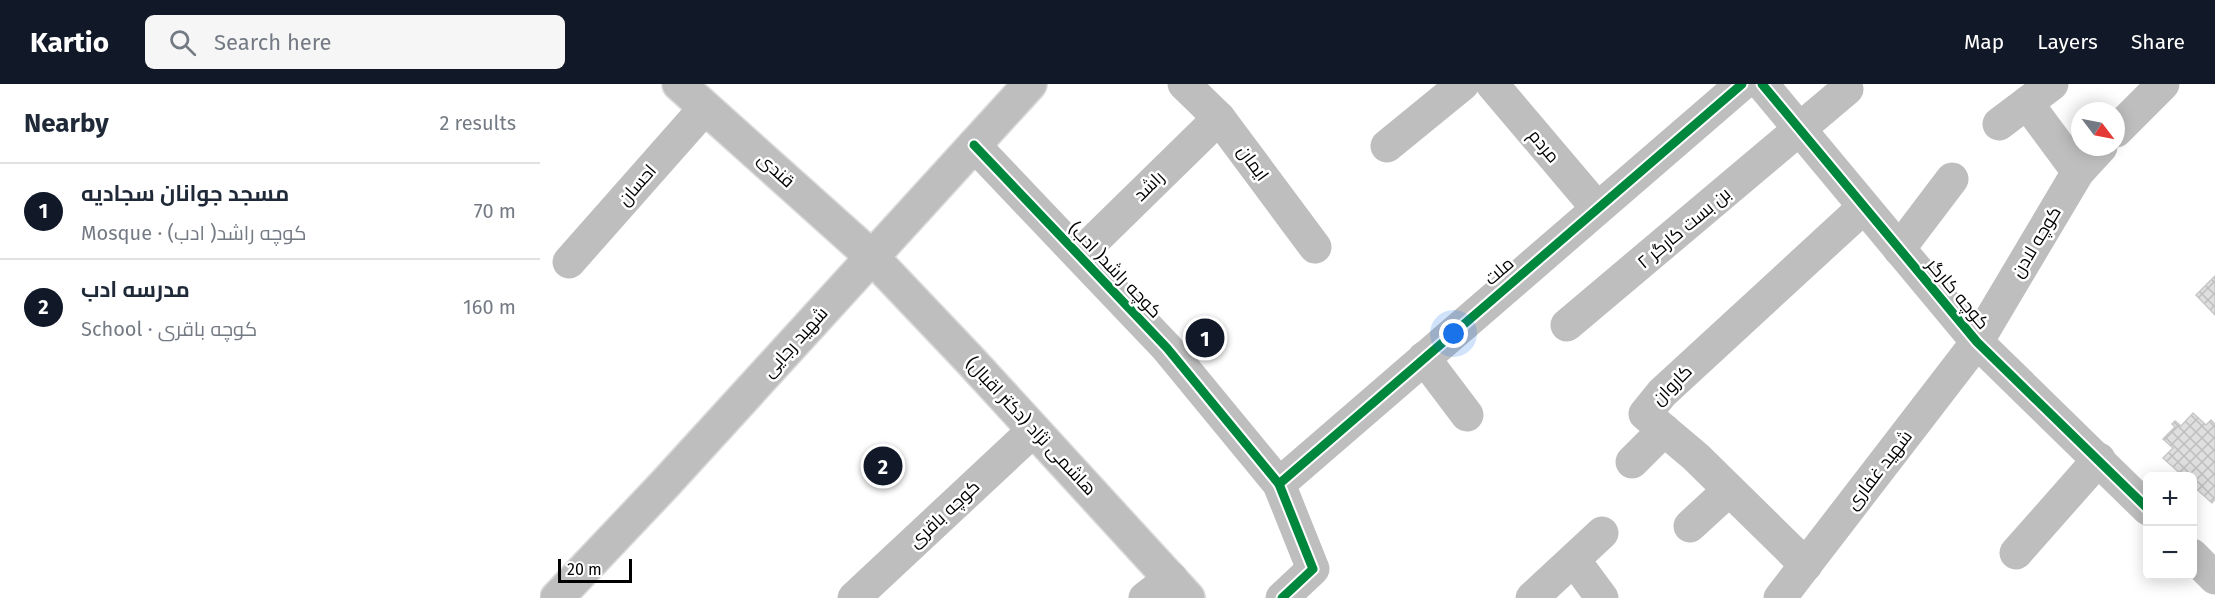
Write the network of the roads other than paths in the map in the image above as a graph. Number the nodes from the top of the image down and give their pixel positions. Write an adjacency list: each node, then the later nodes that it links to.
1 (679, 84): 11 (street, قندی)
2 (1030, 84): 16 (street, شهید رجایی)
3 (1184, 84): 12 (street, ایمان)
4 (1463, 84): 17 (street)
5 (1492, 84): 22 (street, مردم)
6 (1742, 84): 22 (street, ملت)
7 (1762, 84): 15 (street, کوچه کارگر)
8 (2163, 84): 13 (street)
9 (1847, 89): 15 (street, بن بست کارگر ۲)
10 (2039, 93): 14 (street); 19 (street)
11 (705, 108): 26 (street, قندی); 27 (street, احسان)
12 (1219, 118): 23 (street, ایمان); 25 (street, راشد)
13 (2125, 122)
14 (1999, 124)
15 (1801, 131): 21 (street, کوچه کارگر); 28 (street, بن بست کارگر ۲)
16 (974, 145): 25 (street, کوچه راشد( ادب)); 26 (street, شهید رجایی)
17 (1387, 146)
18 (2092, 156): 19 (street, کوچه لادن)
19 (2078, 171): 29 (street, کوچه لادن)
20 (1952, 178): 24 (street)
21 (1864, 207): 24 (street, کوچه کارگر); 33 (street, کاروان)
22 (1597, 208): 30 (street, ملت)
23 (1315, 247)
24 (1899, 249): 29 (street, کوچه کارگر)
25 (1079, 255): 36 (street, کوچه راشد( ادب))
26 (872, 257): 32 (street, هاشمی نژاد (دکتر اقبال)); 47 (street, شهید رجایی)
27 (569, 262)
28 (1568, 325)
29 (1977, 342): 34 (street, کوچه کارگر); 44 (street, شهید غفاری)
30 (1424, 358): 31 (street); 36 (street, ملت)
31 (1467, 415)
32 (1034, 430): 46 (street, هاشمی نژاد (دکتر اقبال)); 48 (street, کوچه باقری)
33 (1664, 430): 35 (street); 37 (street, کاروان)
34 (2099, 459): 38 (street, کوچه کارگر); 41 (street)
35 (1632, 462)
36 (1279, 484): 50 (street, کوچه راشد( ادب))
37 (1729, 490): 39 (street); 44 (street, کاروان)
38 (2143, 504)
39 (1690, 526)
40 (1602, 533): 43 (street)
41 (2016, 553)
42 (2197, 559): 45 (street)
43 (1574, 560): 51 (street); 52 (street)
44 (1806, 565): 53 (street, شهید غفاری)
45 (2215, 578)
46 (1179, 588): 49 (street)
47 (557, 598)
48 (854, 598)
49 (1145, 598)
50 (1282, 598)
51 (1533, 598)
52 (1602, 598)
53 (1780, 598)

